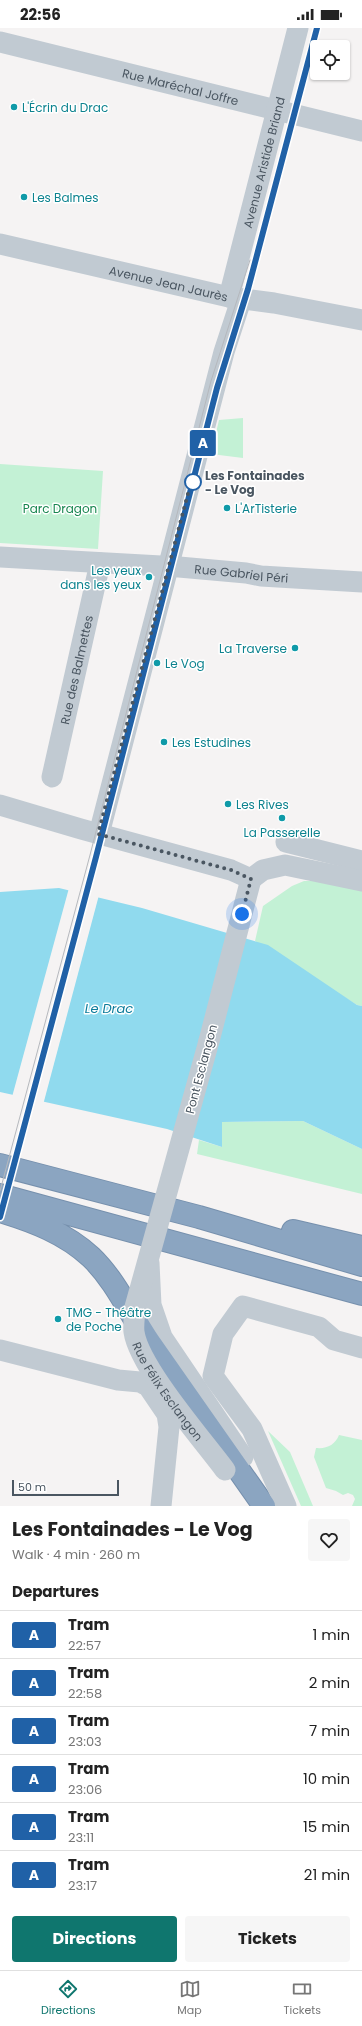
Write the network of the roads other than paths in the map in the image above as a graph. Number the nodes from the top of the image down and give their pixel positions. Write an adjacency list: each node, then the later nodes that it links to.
1 (298, 28): 3 (street, Avenue Aristide Briand)
2 (0, 42): 3 (street, Rue Maréchal Joffre)
3 (278, 112): 4 (street, Rue Maréchal Joffre); 6 (street, Avenue Aristide Briand)
4 (362, 131)
5 (0, 244): 6 (street, Avenue Jean Jaurès)
6 (235, 298): 7 (street, Avenue Jean Jaurès); 10 (street, Avenue Aristide Briand)
7 (362, 320)
8 (0, 557): 9 (street, Rue Gabriel Péri)
9 (100, 563): 10 (street, Rue Gabriel Péri); 12 (street, Rue des Balmettes)
10 (169, 567): 11 (street, Rue Gabriel Péri); 14 (street, Avenue Aristide Briand)
11 (362, 582)
12 (52, 777)
13 (0, 804): 14 (street)
14 (98, 834): 17 (street)
15 (286, 842): 16 (street)
16 (362, 861)
17 (251, 879): 18 (street); 24 (street, Pont Esclangon, bridge)
18 (362, 881)
19 (0, 1165): 22 (highway)
20 (0, 1195): 26 (highway)
21 (0, 1211): 31 (highway)
22 (199, 1217): 23 (highway); 25 (highway)
23 (362, 1247)
24 (149, 1258): 30 (street, Rue Félix Esclangon, bridge); 32 (street, Rue Félix Esclangon)
25 (362, 1266)
26 (362, 1294)
27 (362, 1348): 33 (street)
28 (0, 1350): 29 (street)
29 (161, 1506)
30 (253, 1506)
31 (264, 1506)
32 (276, 1506)
33 (286, 1506)

